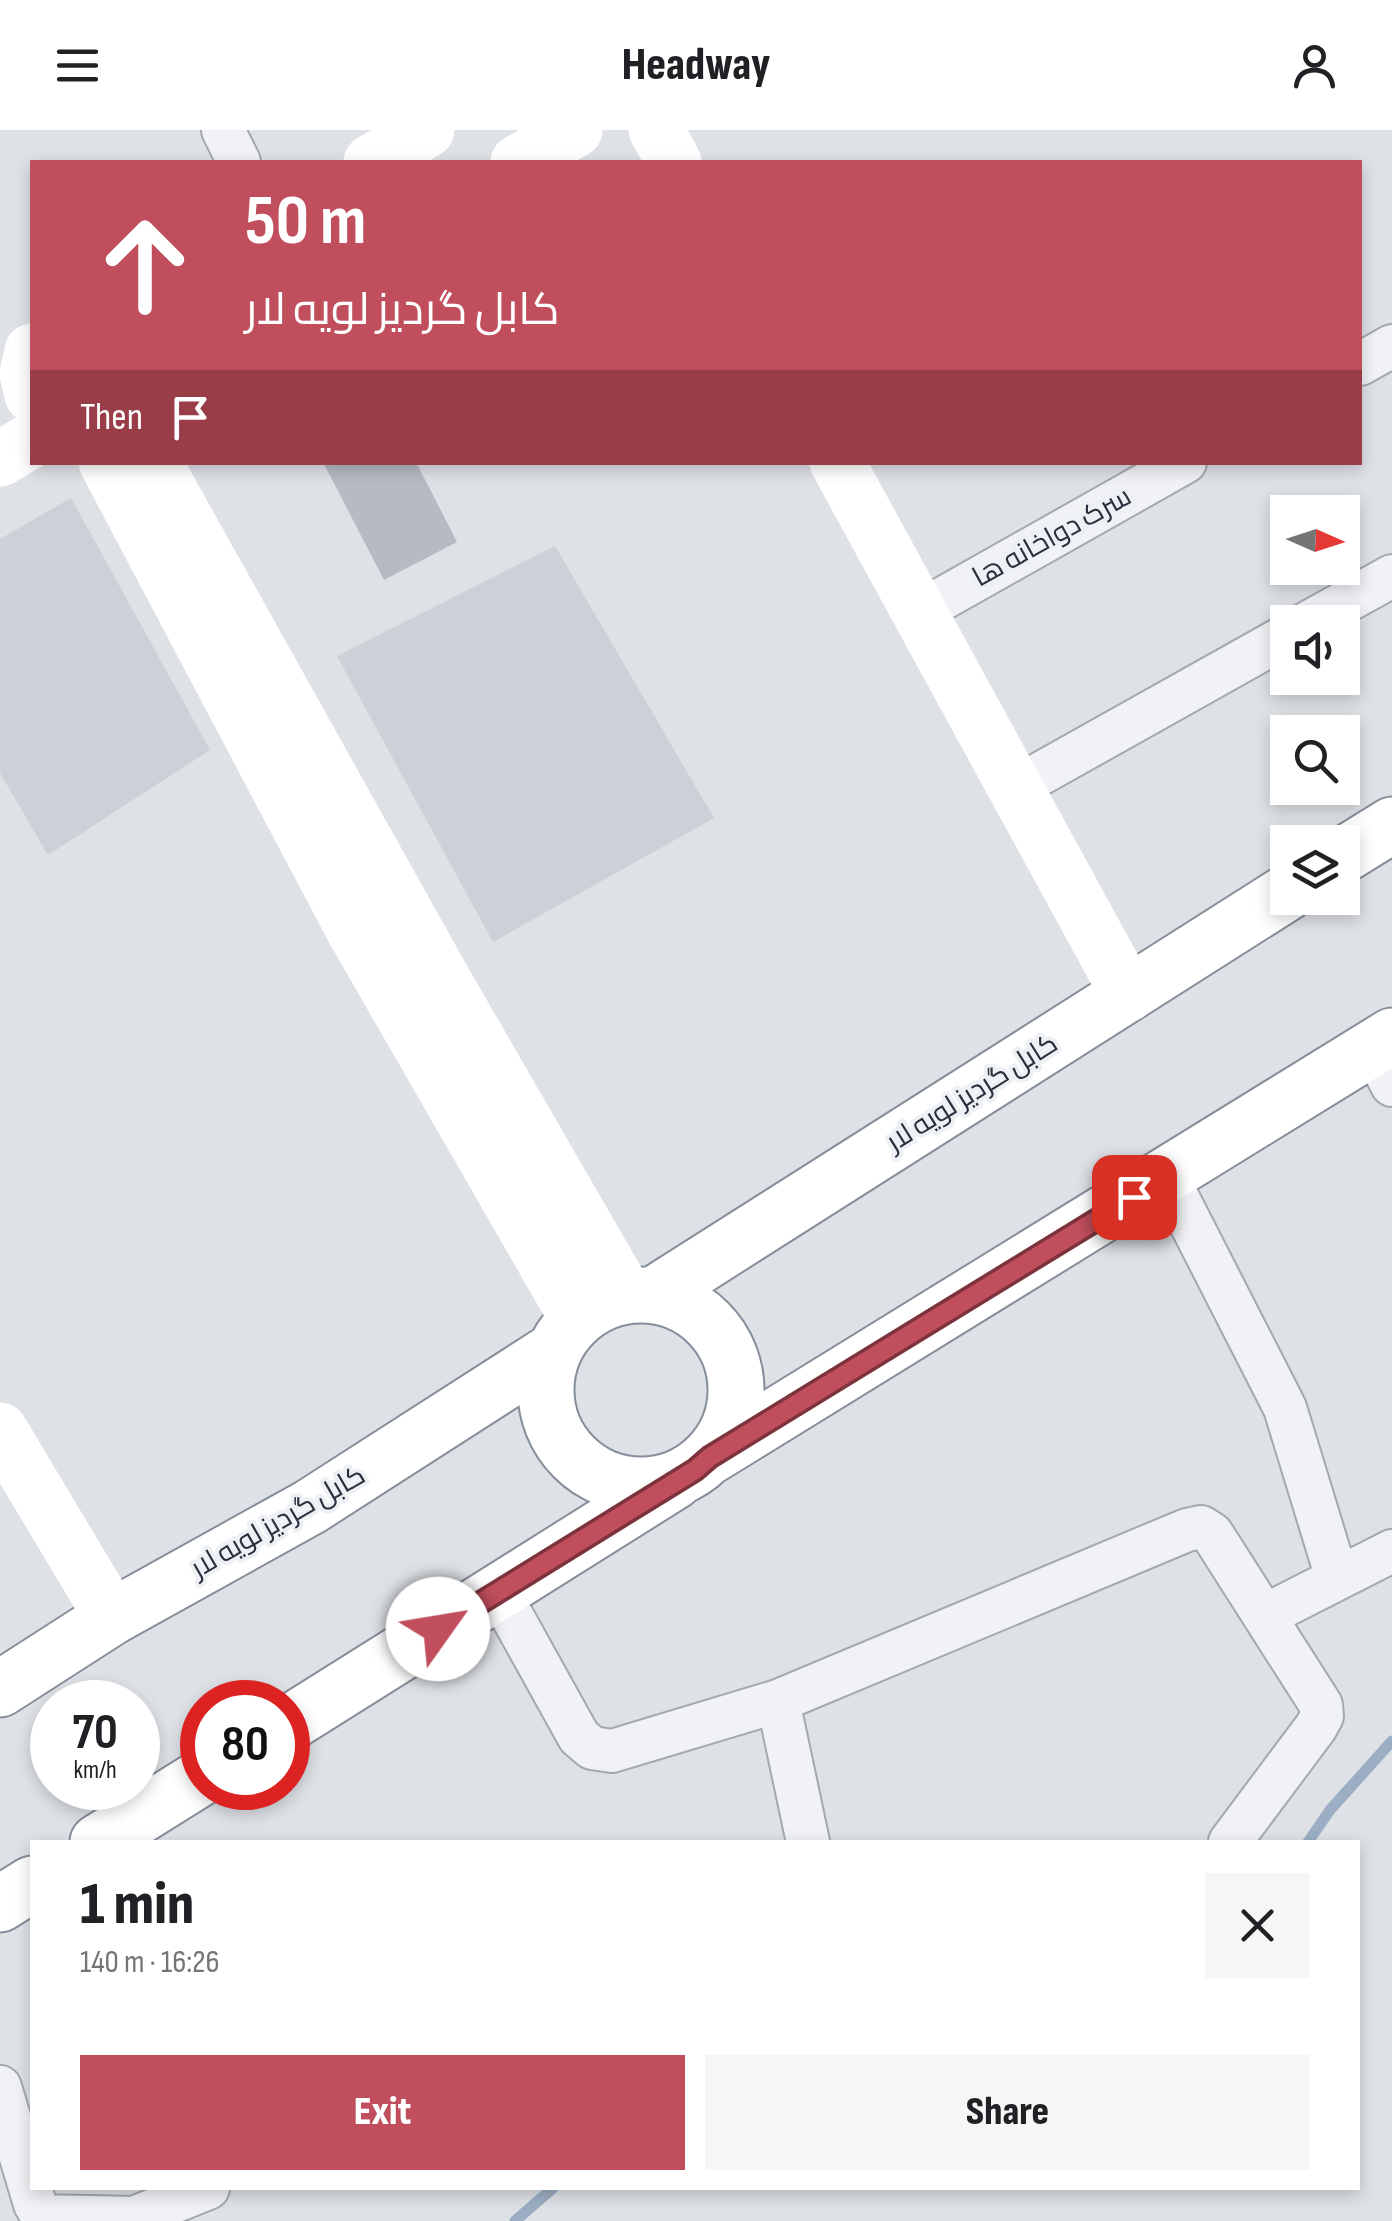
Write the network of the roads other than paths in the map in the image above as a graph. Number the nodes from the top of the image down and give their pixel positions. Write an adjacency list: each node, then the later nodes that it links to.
1 (223, 130): 5 (street)
2 (427, 130): 6 (main road)
3 (575, 130): 7 (main road)
4 (656, 130): 8 (main road)
5 (238, 160)
6 (374, 160)
7 (522, 160)
8 (673, 160)
9 (1392, 346): 10 (street)
10 (1362, 363)
11 (30, 441): 12 (main road)
12 (0, 459)
13 (108, 465): 29 (main road)
14 (156, 465): 28 (main road)
15 (840, 465): 19 (main road)
16 (1180, 465): 19 (street, سرک دواخانه ها)
17 (1392, 576): 18 (street)
18 (1340, 605)
19 (919, 612): 21 (main road)
20 (1270, 645): 21 (street)
21 (1016, 788): 25 (main road)
22 (1392, 825): 23 (main road)
23 (1360, 845)
24 (1270, 903): 25 (main road, کابل گردیز لویه لار)
25 (1128, 994): 28 (main road, کابل گردیز لویه لار)
26 (1386, 1056): 27 (main road)
27 (1167, 1177): 31 (main road); 33 (street)
28 (640, 1294): 29 (main road); 31 (main road)
29 (565, 1334): 31 (main road); 36 (main road, کابل گردیز لویه لار)
30 (0, 1430): 36 (main road)
31 (694, 1468): 34 (main road)
32 (1392, 1551): 33 (street)
33 (1337, 1578): 35 (street)
34 (498, 1592): 38 (street); 39 (main road)
35 (1266, 1615): 38 (street); 43 (street)
36 (112, 1617): 37 (main road, کابل گردیز لویه لار)
37 (0, 1689)
38 (778, 1701): 42 (street)
39 (310, 1710)
40 (180, 1791): 41 (main road)
41 (101, 1840)
42 (808, 1840)
43 (1231, 1840)
44 (30, 1885): 45 (main road)
45 (0, 1904)
46 (0, 2087): 47 (street)
47 (30, 2187)
48 (31, 2190): 49 (street)
49 (203, 2190)

